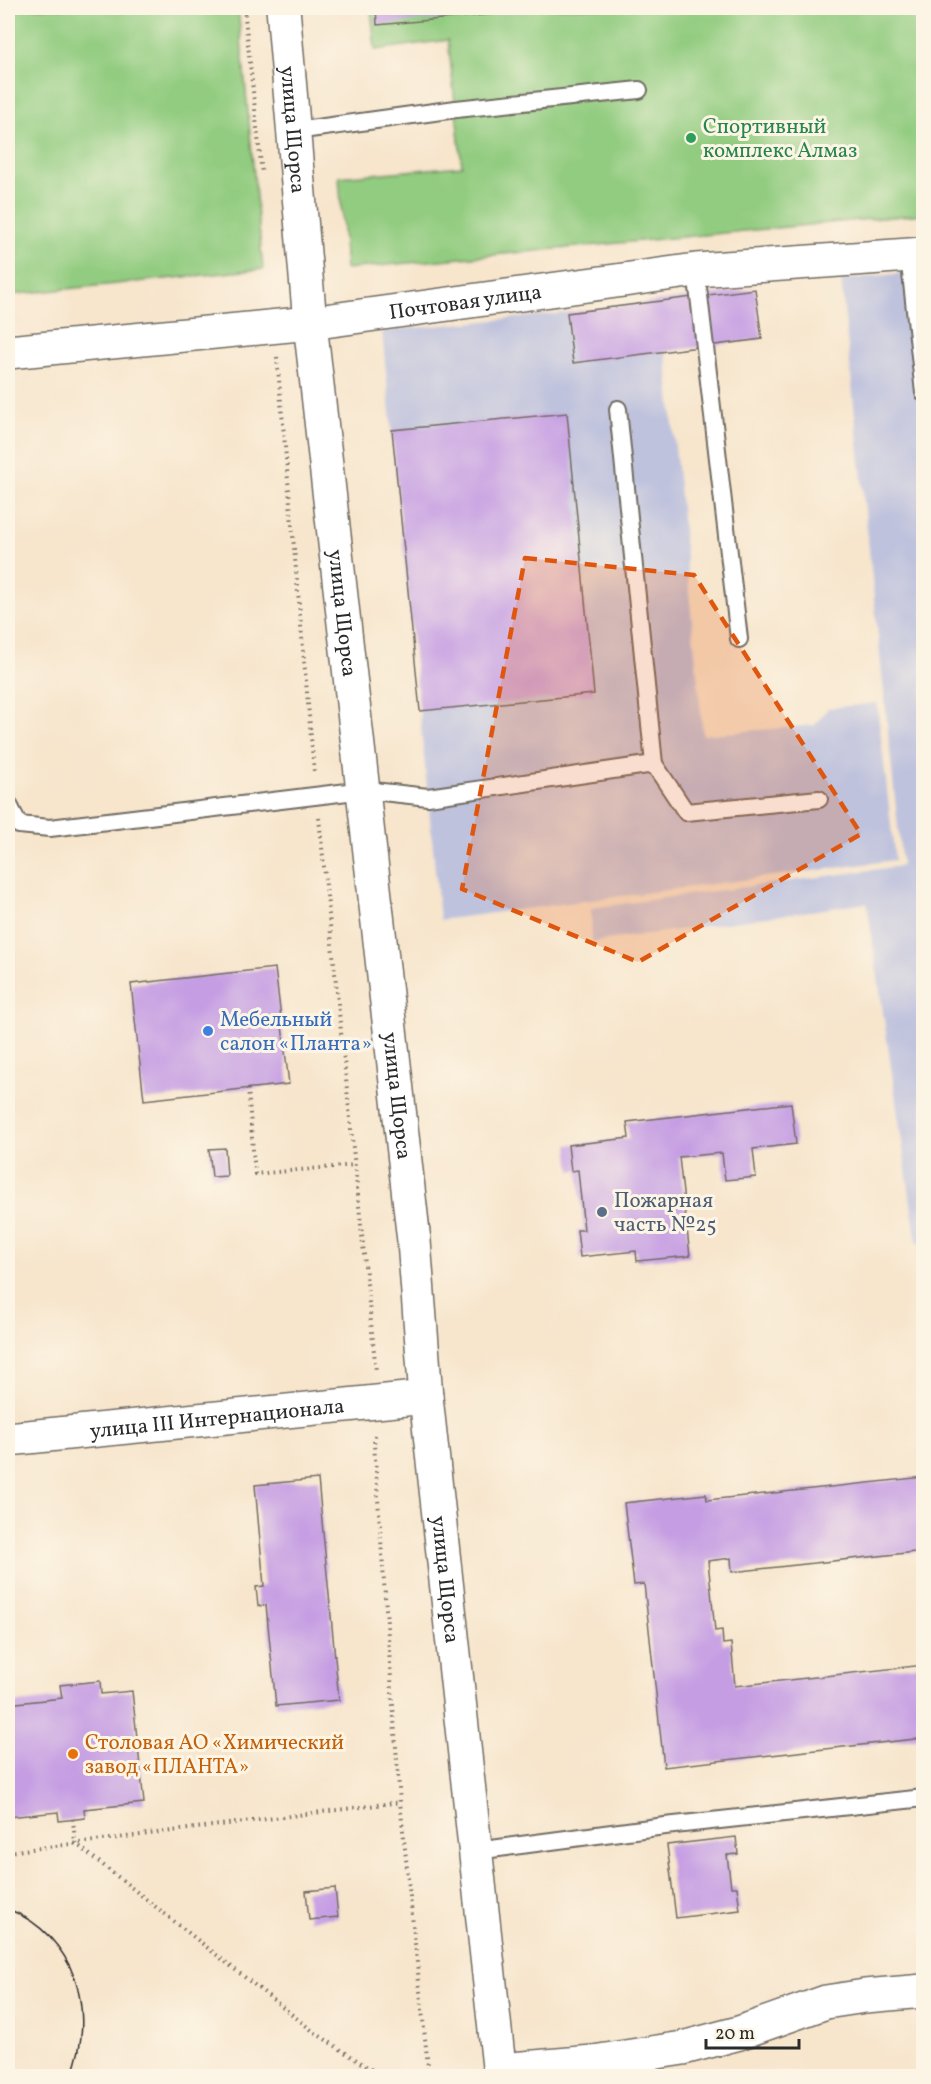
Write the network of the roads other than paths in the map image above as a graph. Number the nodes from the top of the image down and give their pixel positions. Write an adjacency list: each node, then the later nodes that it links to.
1 (283, 8): 3 (street, улица Щорса)
2 (639, 90): 3 (lane)
3 (295, 131): 6 (street, улица Щорса)
4 (916, 254): 5 (street, Почтовая улица); 8 (lane)
5 (696, 270): 6 (street, Почтовая улица); 10 (lane)
6 (310, 323): 7 (street, Почтовая улица); 12 (street, улица Щорса)
7 (8, 352)
8 (924, 393)
9 (618, 409): 11 (lane)
10 (739, 639)
11 (654, 764): 12 (lane); 13 (lane)
12 (364, 790): 14 (lane); 15 (street, улица Щорса)
13 (819, 799)
14 (8, 803)
15 (426, 1397): 16 (street, улица III Интернационала); 18 (street, улица Щорса)
16 (8, 1439)
17 (924, 1798): 18 (lane)
18 (476, 1851): 20 (street, улица Щорса)
19 (924, 1991): 20 (street)
20 (499, 2073)

